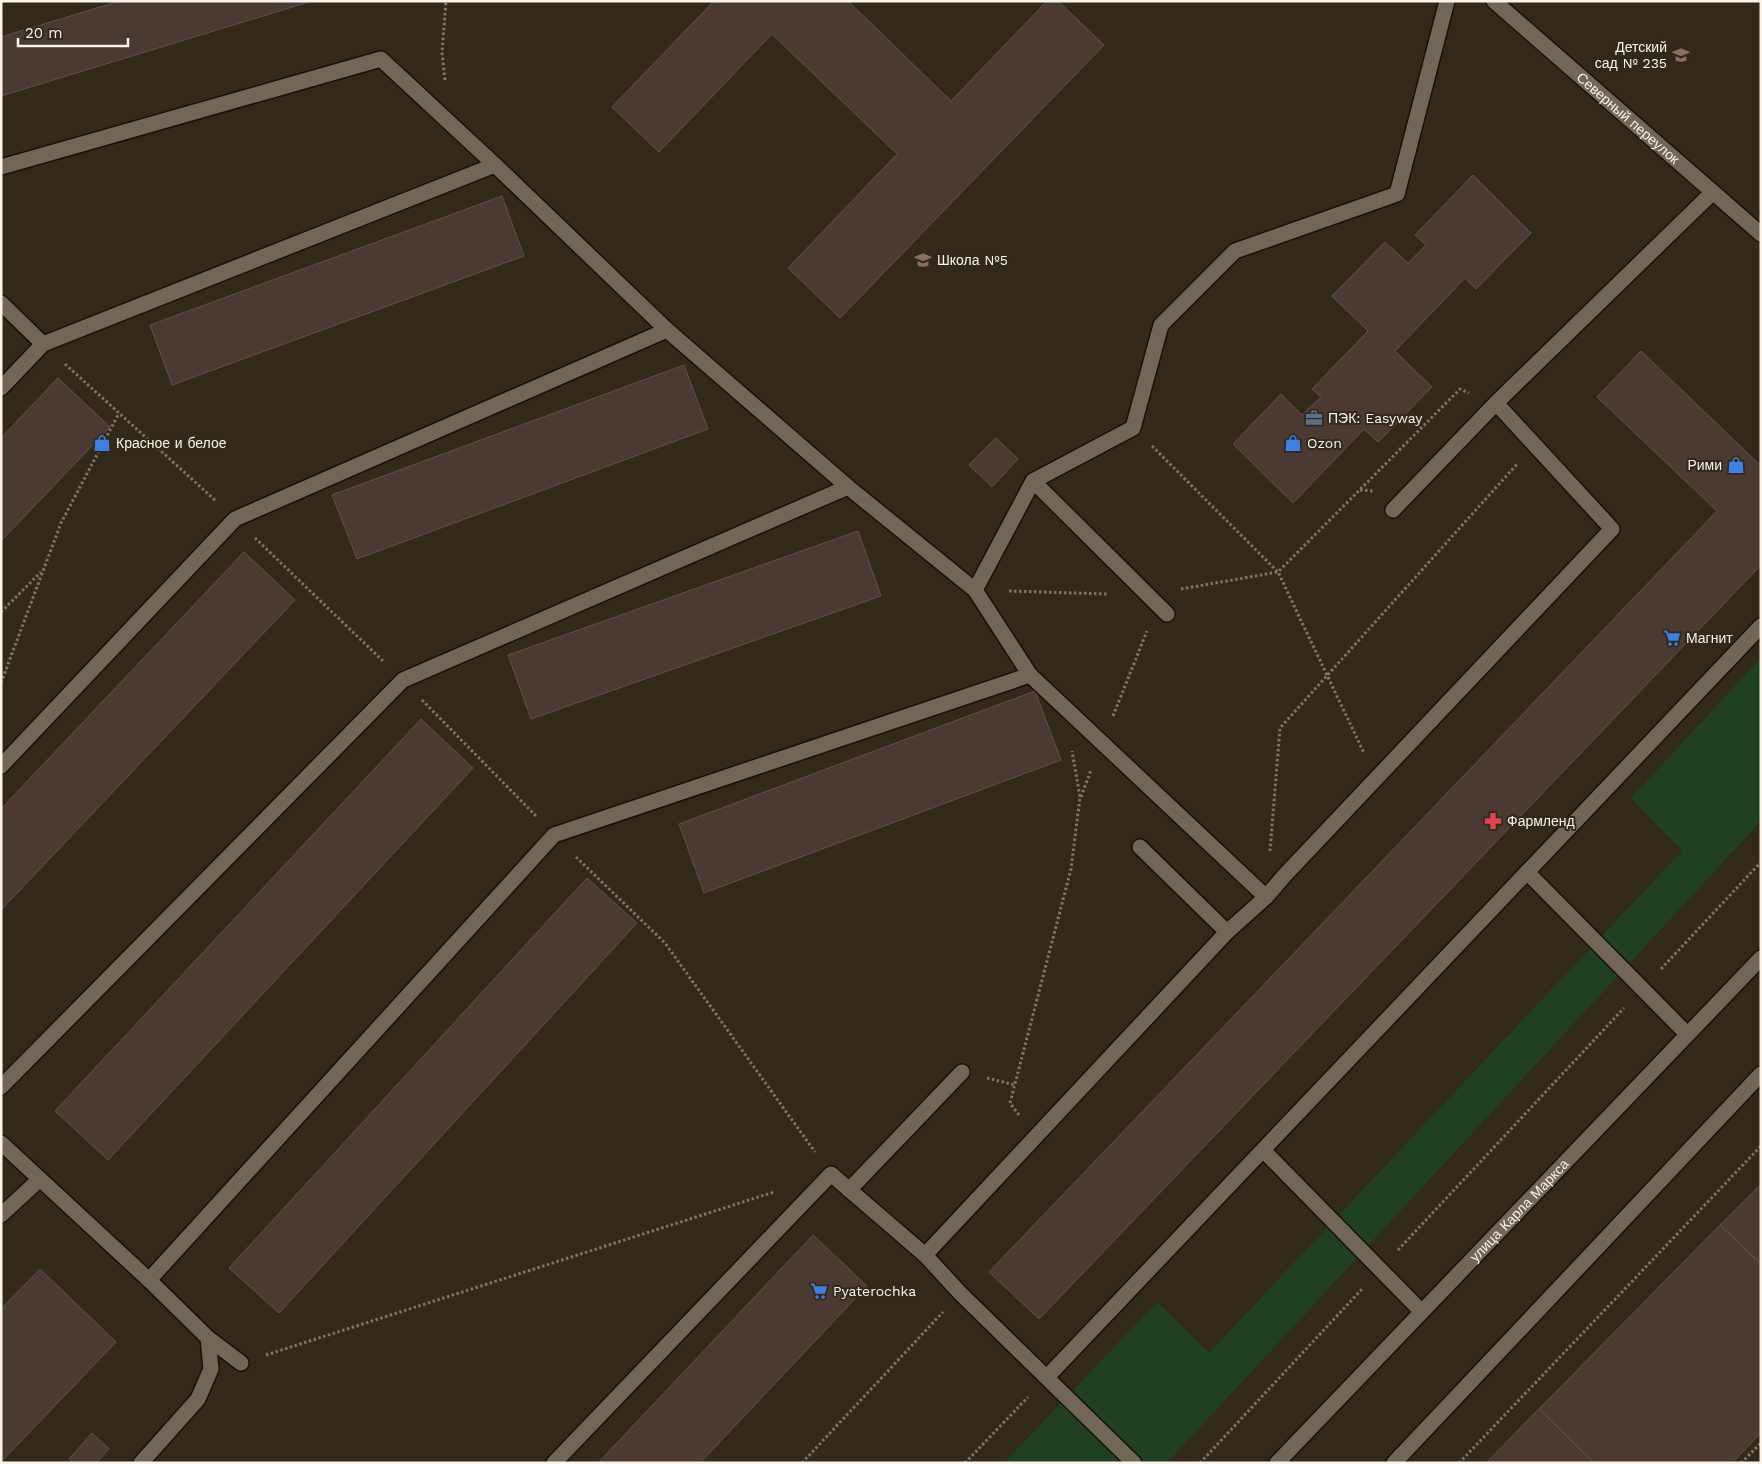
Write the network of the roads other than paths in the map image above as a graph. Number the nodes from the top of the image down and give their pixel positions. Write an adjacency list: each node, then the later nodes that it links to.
1 (1447, 1): 12 (street)
2 (1494, 1): 5 (street, Северный переулок)
3 (495, 165): 4 (street); 8 (street); 9 (street)
4 (1, 167)
5 (1713, 192): 6 (street, Северный переулок); 11 (street)
6 (1761, 234)
7 (1, 303): 9 (street)
8 (667, 330): 13 (street); 19 (street)
9 (42, 344): 10 (street)
10 (1, 388)
11 (1496, 403): 14 (street); 22 (street)
12 (1033, 481): 15 (street); 16 (street)
13 (848, 487): 15 (street); 28 (street)
14 (1393, 510)
15 (975, 590): 18 (street)
16 (1162, 610)
17 (1761, 626): 21 (street)
18 (1030, 675): 22 (street); 35 (street)
19 (1, 766)
20 (1140, 847): 23 (street)
21 (1527, 872): 25 (street); 30 (street)
22 (1266, 896): 23 (street)
23 (1227, 932): 34 (street)
24 (1761, 958): 25 (street, улица Карла Маркса)
25 (1687, 1034): 36 (street, улица Карла Маркса)
26 (962, 1072): 32 (street)
27 (1761, 1074): 44 (street)
28 (1, 1087)
29 (1, 1143): 31 (street)
30 (1263, 1150): 36 (street); 39 (street)
31 (40, 1179): 33 (street); 35 (street)
32 (848, 1190): 34 (street); 41 (street)
33 (1, 1215)
34 (925, 1255): 39 (street)
35 (149, 1280): 37 (street)
36 (1421, 1311): 43 (street, улица Карла Маркса)
37 (208, 1338): 38 (street); 40 (street)
38 (241, 1363)
39 (1047, 1377): 42 (street)
40 (141, 1463)
41 (554, 1463)
42 (1134, 1463)
43 (1277, 1463)
44 (1394, 1463)

